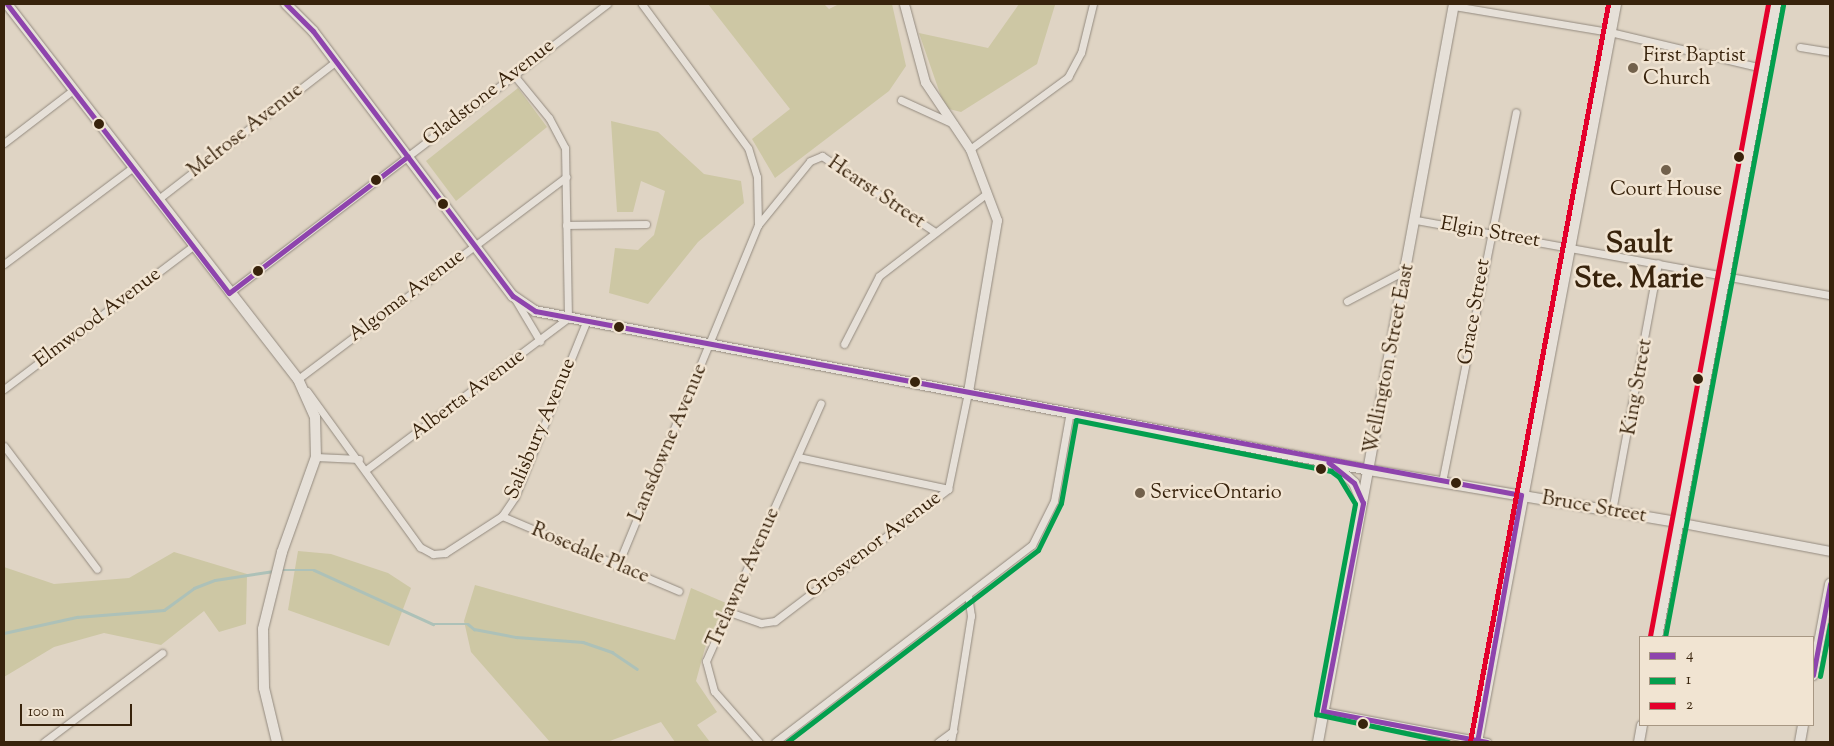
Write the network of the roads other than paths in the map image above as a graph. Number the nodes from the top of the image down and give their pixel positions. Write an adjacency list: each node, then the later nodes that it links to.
1 (286, 4): 13 (main road, Bruce Street)
2 (606, 4): 15 (street, Gladstone Avenue)
3 (642, 4): 30 (street, Lansdowne Avenue)
4 (904, 4): 19 (street, Grosvenor Avenue)
5 (1093, 4): 21 (street)
6 (1616, 4): 10 (main road)
7 (1776, 4): 14 (main road)
8 (1454, 5): 10 (street); 27 (main road, Wellington Street East)
9 (10, 8): 16 (main road)
10 (1610, 32): 14 (street); 35 (main road)
11 (1800, 47): 12 (street)
12 (1830, 52)
13 (335, 62): 22 (main road, Bruce Street); 26 (street, Melrose Avenue)
14 (1766, 69): 39 (main road)
15 (513, 74): 22 (street, Gladstone Avenue); 24 (street)
16 (74, 90): 20 (street); 23 (main road)
17 (901, 100): 19 (street)
18 (1516, 112): 32 (street, Grace Street)
19 (954, 124): 21 (street, Grosvenor Avenue)
20 (4, 143)
21 (970, 149): 25 (street, Grosvenor Avenue)
22 (408, 156): 33 (main road, Bruce Street); 40 (street, Gladstone Avenue)
23 (133, 167): 26 (main road); 37 (street)
24 (566, 177): 29 (street); 33 (street, Algoma Avenue)
25 (987, 193): 31 (street); 51 (street, Grosvenor Avenue)
26 (157, 200): 34 (main road)
27 (1416, 220): 32 (street, Elgin Street); 38 (main road, Wellington Street East)
28 (646, 224): 29 (street)
29 (566, 225): 44 (street)
30 (758, 225): 31 (street, Hearst Street); 48 (street, Lansdowne Avenue)
31 (935, 232): 47 (street)
32 (1489, 233): 35 (street, Elgin Street); 61 (street, Grace Street)
33 (474, 245): 42 (main road, Bruce Street); 49 (street, Algoma Avenue)
34 (193, 246): 40 (main road); 50 (street, Elmwood Avenue)
35 (1568, 246): 36 (street, Elgin Street); 63 (main road)
36 (1658, 263): 39 (street, Elgin Street); 65 (street, King Street)
37 (4, 264)
38 (1408, 268): 43 (street); 60 (main road, Wellington Street East)
39 (1725, 275): 41 (street, Elgin Street); 67 (main road)
40 (229, 293): 49 (main road)
41 (1830, 295)
42 (513, 296): 44 (main road, Bruce Street); 46 (street, Bruce Street)
43 (1347, 301)
44 (568, 318): 45 (main road, Bruce Street); 46 (street, Alberta Avenue)
45 (586, 322): 48 (main road, Bruce Street); 66 (street, Salisbury Avenue)
46 (540, 341): 59 (street, Alberta Avenue)
47 (844, 344)
48 (710, 345): 51 (main road, Bruce Street); 69 (street, Lansdowne Avenue)
49 (298, 379): 56 (main road); 57 (street)
50 (4, 389)
51 (968, 392): 53 (main road, Bruce Street); 62 (street, Grosvenor Avenue)
52 (821, 403): 55 (street, Trelawne Avenue)
53 (1070, 411): 58 (main road, Bruce Street); 73 (street)
54 (4, 446): 70 (street)
55 (798, 456): 62 (street); 74 (street, Trelawne Avenue)
56 (316, 457): 57 (street); 83 (main road)
57 (359, 459): 59 (street)
58 (1334, 464): 60 (main road, Bruce Street); 64 (main road)
59 (367, 469): 66 (street, Salisbury Avenue)
60 (1369, 470): 61 (main road, Bruce Street); 64 (main road, Wellington Street East)
61 (1442, 482): 63 (main road, Bruce Street)
62 (948, 489): 74 (street, Grosvenor Avenue)
63 (1521, 494): 65 (main road, Bruce Street); 89 (main road)
64 (1363, 503): 78 (main road, Wellington Street East)
65 (1612, 511): 67 (main road, Bruce Street)
66 (502, 516): 69 (street, Rosedale Place)
67 (1677, 522): 68 (street); 75 (main road)
68 (1830, 551)
69 (617, 567): 72 (street, Rosedale Place)
70 (97, 569)
71 (1830, 584): 77 (main road)
72 (679, 591)
73 (968, 595): 81 (street); 85 (street)
74 (729, 612): 84 (street, Trelawne Avenue)
75 (1657, 636)
76 (162, 653): 82 (street)
77 (1814, 670)
78 (1323, 711): 88 (main road, Wellington Street East); 89 (street)
79 (1642, 726): 90 (main road)
80 (1803, 726): 91 (main road)
81 (953, 731): 86 (street); 87 (street)
82 (44, 742)
83 (277, 742)
84 (759, 742)
85 (774, 742)
86 (938, 742)
87 (951, 742)
88 (1318, 742)
89 (1480, 742)
90 (1639, 742)
91 (1800, 742)

